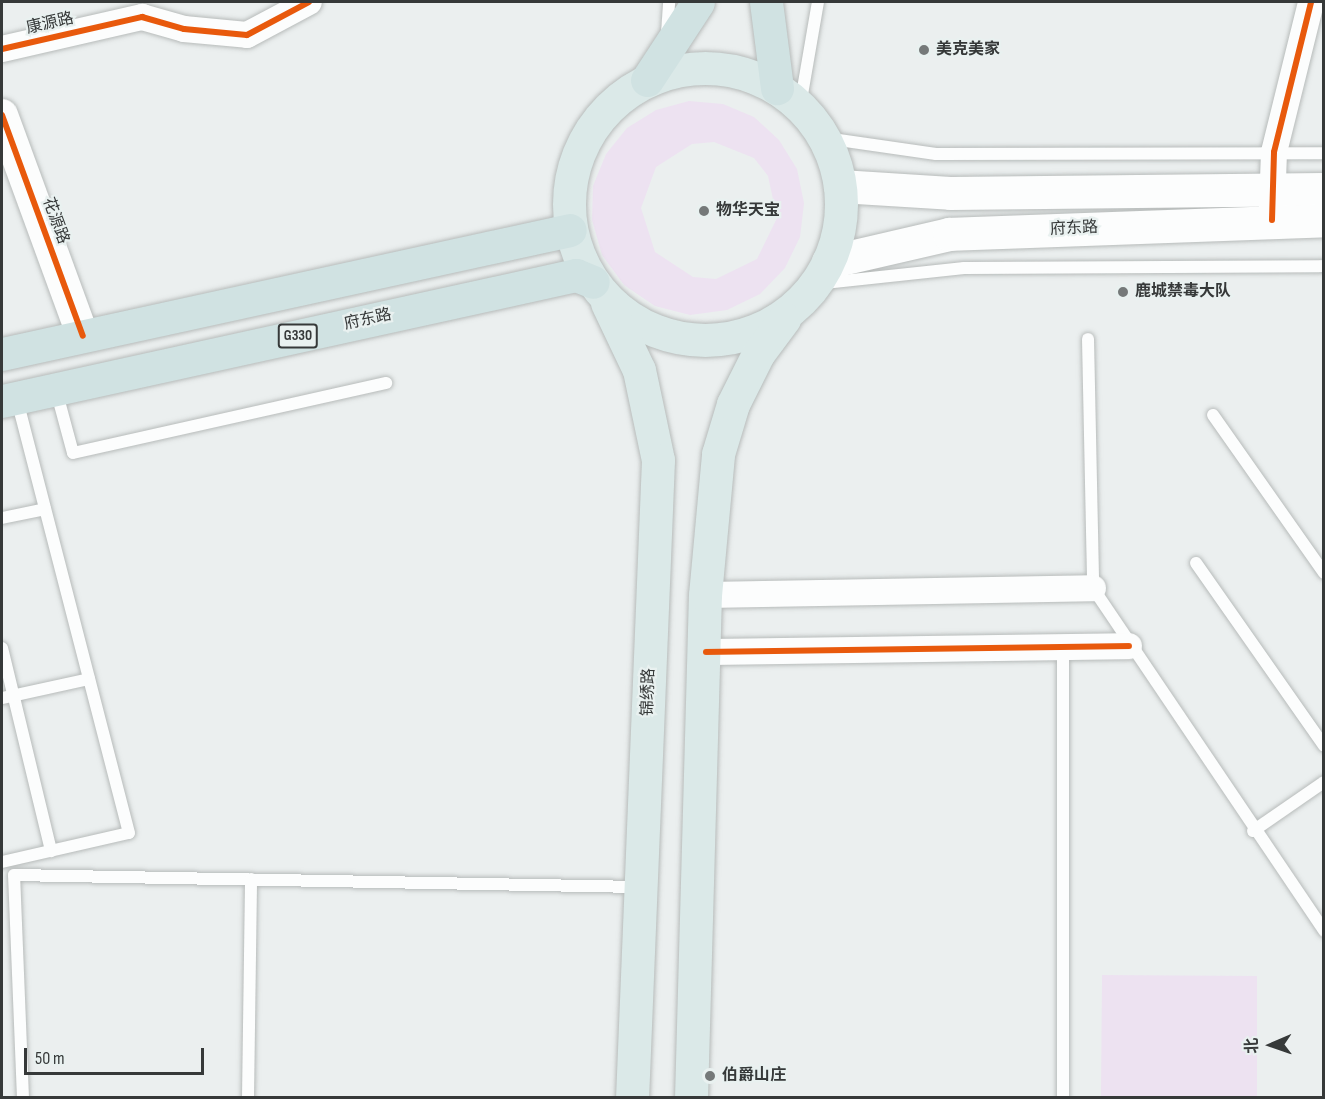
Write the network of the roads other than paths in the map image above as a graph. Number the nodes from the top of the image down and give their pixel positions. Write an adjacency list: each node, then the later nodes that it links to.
1 (309, 2): 7 (street, 康源路)
2 (669, 2): 8 (lane)
3 (698, 2): 8 (highway)
4 (766, 2): 10 (highway)
5 (818, 2): 10 (lane)
6 (1311, 2): 13 (street)
7 (2, 49)
8 (667, 49): 9 (highway)
9 (647, 80): 10 (main road); 19 (main road)
10 (789, 97): 12 (main road)
11 (2, 114): 24 (street, 花源路)
12 (825, 138): 13 (lane); 15 (main road)
13 (1274, 152): 14 (lane); 17 (street)
14 (1323, 153)
15 (840, 186): 17 (main road, 府东路); 21 (main road)
16 (1323, 189): 17 (main road, 府东路)
17 (1272, 204): 18 (main road, 府东路); 21 (main road, 府东路)
18 (1323, 220)
19 (570, 230): 22 (main road, 锦绣路); 24 (highway)
20 (1323, 266): 21 (lane)
21 (822, 273): 23 (main road)
22 (598, 289): 23 (main road); 28 (highway, 府东路 / G330); 49 (main road, 锦绣路)
23 (788, 313): 36 (main road)
24 (83, 336): 26 (highway)
25 (1088, 339): 35 (lane)
26 (2, 354)
27 (386, 383): 28 (lane)
28 (56, 388): 29 (highway, 府东路 / G330)
29 (9, 399): 31 (lane)
30 (1213, 415): 34 (lane)
31 (45, 509): 32 (lane); 41 (lane)
32 (2, 518)
33 (1196, 563): 43 (lane)
34 (1323, 573)
35 (1093, 588): 36 (street); 37 (lane)
36 (705, 595): 40 (main road)
37 (1129, 646): 38 (street); 45 (lane)
38 (1063, 647): 40 (street); 55 (lane)
39 (2, 648): 42 (lane)
40 (706, 652): 54 (main road)
41 (89, 679): 42 (lane); 46 (lane)
42 (7, 697): 46 (lane)
43 (1323, 746)
44 (1323, 782): 45 (lane)
45 (1253, 831): 50 (lane)
46 (51, 851): 47 (lane)
47 (2, 862)
48 (251, 879): 49 (lane); 51 (lane); 52 (lane)
49 (639, 887): 53 (main road, 锦绣路)
50 (1323, 931)
51 (23, 1098)
52 (248, 1098)
53 (632, 1098)
54 (691, 1098)
55 (1063, 1098)

